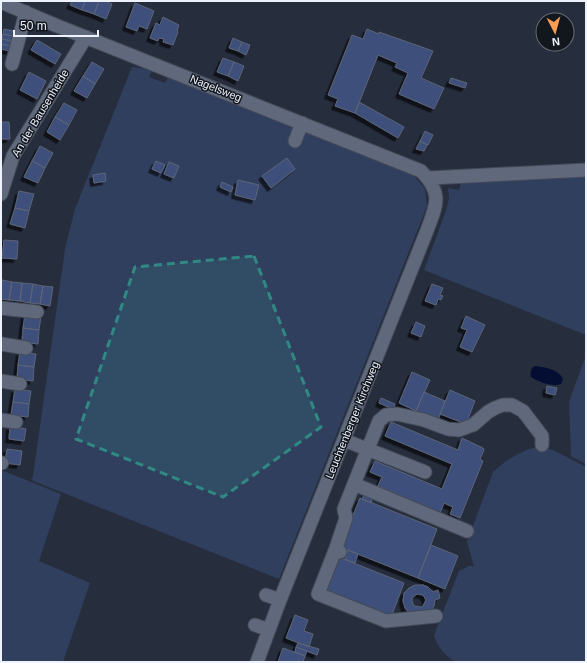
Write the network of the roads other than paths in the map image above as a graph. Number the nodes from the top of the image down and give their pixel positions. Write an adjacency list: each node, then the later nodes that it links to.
1 (1, 2): 2 (street, Nagelsweg)
2 (26, 12): 3 (street, Nagelsweg); 4 (street)
3 (86, 37): 5 (street, Nagelsweg); 7 (street, An der Bausenheide)
4 (12, 64)
5 (302, 123): 6 (street); 9 (street, Nagelsweg)
6 (295, 141)
7 (7, 156): 10 (street, An der Bausenheide)
8 (586, 170): 9 (street)
9 (429, 178): 19 (street, Leuchtenberger Kirchweg)
10 (1, 194)
11 (1, 308): 12 (street)
12 (38, 312)
13 (1, 344): 14 (street)
14 (26, 348)
15 (1, 381): 16 (street)
16 (20, 384)
17 (1, 420): 18 (street)
18 (16, 422)
19 (344, 440): 21 (street); 26 (street, Leuchtenberger Kirchweg)
20 (542, 445): 21 (street)
21 (367, 449): 22 (street); 23 (street)
22 (424, 472)
23 (354, 484): 24 (street); 27 (street)
24 (467, 531)
25 (266, 595): 26 (street)
26 (280, 600): 29 (street, Leuchtenberger Kirchweg)
27 (436, 616)
28 (255, 625): 29 (street)
29 (269, 630): 30 (street, Leuchtenberger Kirchweg)
30 (257, 662)

